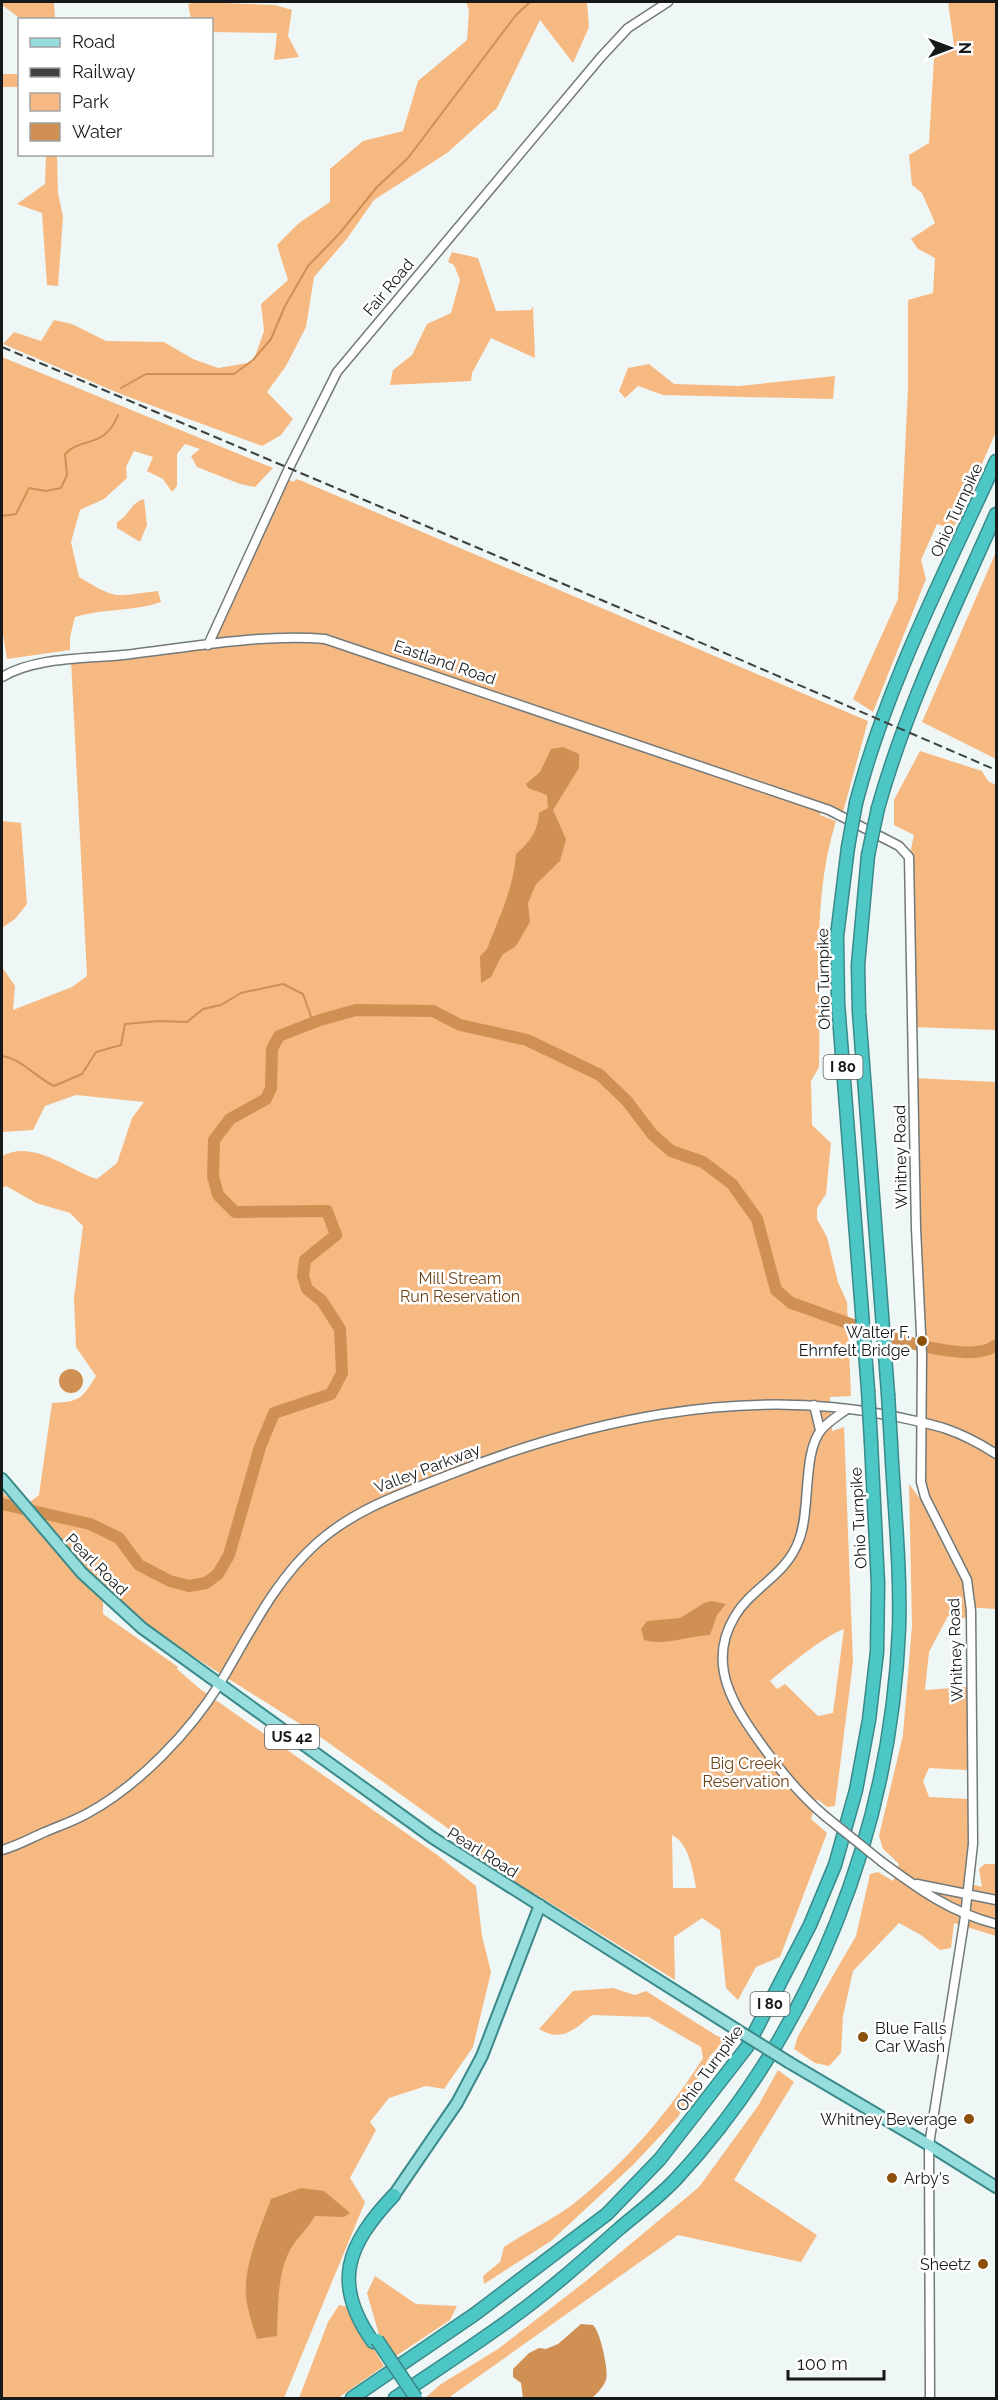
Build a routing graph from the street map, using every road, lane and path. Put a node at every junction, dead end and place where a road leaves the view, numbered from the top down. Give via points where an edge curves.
1 (668, 2) edge
2 (996, 461) edge
3 (996, 514) edge
4 (208, 645) junction
5 (2, 677) edge
6 (862, 826) joint
7 (814, 1406) junction
8 (847, 1409) junction
9 (921, 1421) junction
10 (820, 1430) junction
11 (996, 1454) edge
12 (3, 1481) edge
13 (220, 1684) junction
14 (2, 1850) edge
15 (908, 1881) junction
16 (968, 1896) junction
17 (996, 1900) edge
18 (540, 1905) junction
19 (966, 1916) junction
20 (996, 1924) edge
21 (929, 2145) junction
22 (996, 2187) edge
23 (394, 2195) joint
24 (352, 2398) edge
25 (395, 2398) edge
26 (413, 2398) edge
27 (930, 2398) edge

1 - 4 street, Fair Road via 628,28 601,57 337,372
2 - 24 highway, Ohio Turnpike / I 80, bridge via 895,681 871,745 848,847 837,936 838,1003 868,1390 878,1584 870,1720 835,1865 810,1925 747,2047 660,2159 607,2214 475,2314
3 - 25 highway, I 80, bridge via 916,691 895,749 868,855 858,989 888,1394 899,1628 892,1709 877,1793 853,1871 833,1933 769,2058 729,2115 675,2180 511,2319
4 - 5 street, Eastland Road via 30,666
4 - 6 street, Eastland Road via 297,638 337,642 829,810
6 - 9 street, Whitney Road via 898,846 909,857
7 - 8 street, Valley Parkway
7 - 10 street
7 - 13 street, Valley Parkway via 718,1407 617,1423 566,1435 469,1467 373,1505 334,1530 297,1563 265,1606
8 - 9 street, Valley Parkway
8 - 10 street
9 - 11 street, Valley Parkway via 962,1433
9 - 16 street, Whitney Road via 921,1482 967,1580 971,1611 973,1844
10 - 15 street, bridge via 810,1463 799,1541 784,1566 736,1613 728,1629 722,1660 731,1700 790,1783 825,1816
12 - 13 main road, Pearl Road / US 42 via 82,1574 142,1628
13 - 14 street, Valley Parkway via 188,1728 126,1786 89,1813
13 - 18 main road, Pearl Road / US 42 via 433,1838
15 - 16 street
15 - 19 street
16 - 17 street
16 - 19 street, Whitney Road
18 - 21 main road, Pearl Road / US 42, bridge via 626,1962
18 - 23 main road via 482,2056 457,2103
19 - 20 street
19 - 21 street, Whitney Road
21 - 22 main road, Pearl Road / US 42
21 - 27 street, Whitney Road
23 - 26 highway, bridge via 358,2242 347,2277 356,2315

